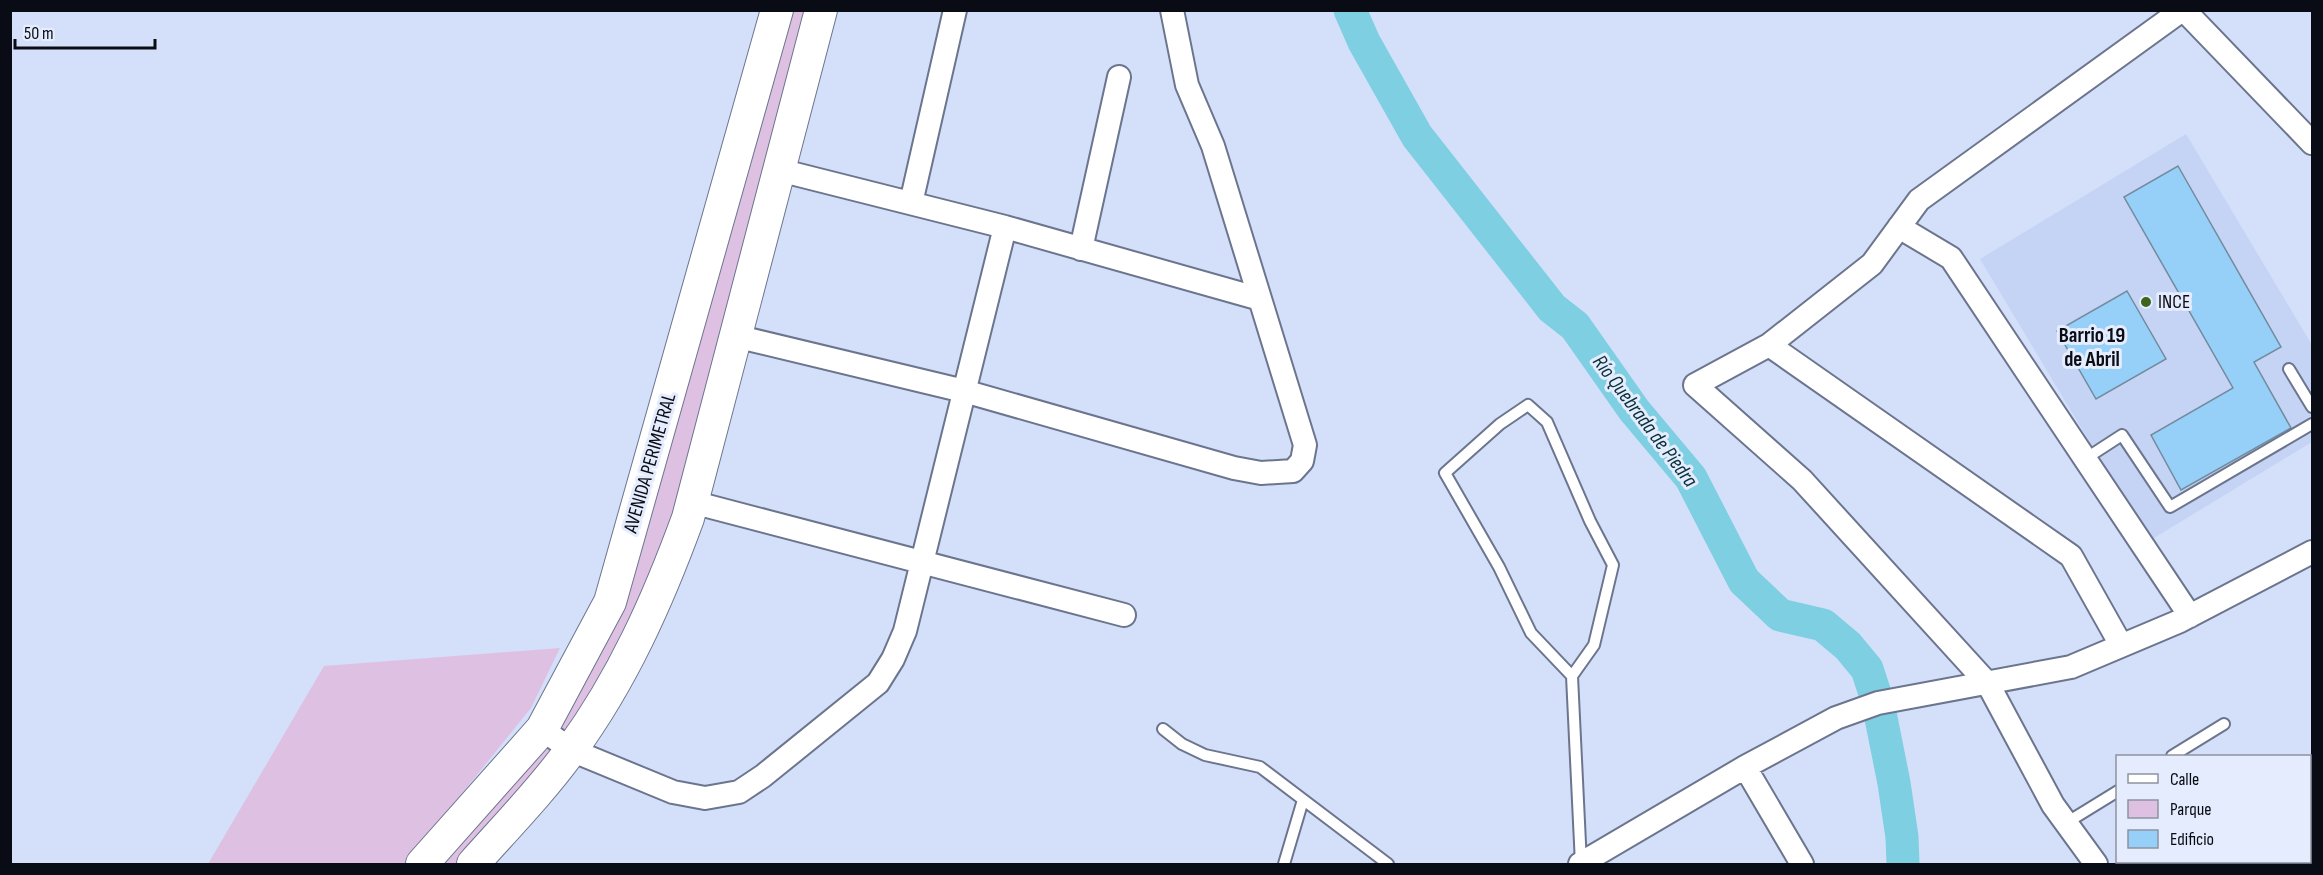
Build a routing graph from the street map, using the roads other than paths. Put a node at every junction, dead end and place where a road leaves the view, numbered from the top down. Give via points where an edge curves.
1 (777, 10) edge
2 (821, 10) edge
3 (955, 10) edge
4 (1172, 10) edge
5 (2183, 10) edge
6 (1119, 77) dead end
7 (2313, 143) edge
8 (734, 168) junction
9 (778, 173) junction
10 (911, 203) junction
11 (1005, 227) junction
12 (1899, 227) junction
13 (1081, 249) junction
14 (1260, 299) junction
15 (735, 336) junction
16 (1769, 345) junction
17 (2289, 369) dead end
18 (964, 391) junction
19 (2313, 407) edge
20 (2313, 424) edge
21 (2085, 459) junction
22 (692, 502) junction
23 (2313, 552) edge
24 (921, 562) junction
25 (1124, 615) dead end
26 (2190, 616) junction
27 (2121, 645) junction
28 (1572, 676) junction
29 (1988, 684) junction
30 (2224, 724) dead end
31 (542, 729) junction
32 (1163, 729) dead end
33 (571, 750) junction
34 (2174, 755) edge
35 (1745, 767) junction
36 (2116, 792) edge
37 (1303, 800) junction
38 (2066, 824) junction
39 (422, 864) edge
40 (473, 864) edge
41 (1284, 864) edge
42 (1388, 864) edge
43 (1581, 864) edge
44 (1802, 864) edge
45 (2096, 864) edge

1 - 8 main road, AVENIDA PERIMETRAL
2 - 9 main road
3 - 10 street
4 - 14 street via 1187,85 1213,146
5 - 7 street
5 - 12 street via 1919,200
6 - 13 street
8 - 9 main road
8 - 31 main road, AVENIDA PERIMETRAL via 610,602
9 - 10 street
9 - 15 main road
10 - 11 street
11 - 13 street
11 - 18 street
12 - 16 street via 1872,264
12 - 21 street via 1951,258
13 - 14 street
14 - 18 street via 1305,445 1302,461 1293,471 1261,473 1234,468
15 - 18 street
15 - 22 main road
16 - 27 street via 2071,556
16 - 29 street via 1695,385 1803,480
17 - 19 lane
18 - 24 street
20 - 21 lane via 2170,507 2122,435
21 - 26 street
22 - 24 street
22 - 33 main road via 662,587 629,659
23 - 26 street
24 - 25 street
24 - 33 street via 905,631 894,659 878,683 739,792 705,798 673,792
26 - 27 street
27 - 29 street via 2071,667
28 - 28 lane via 1594,645 1613,565 1547,422 1528,405 1500,424 1445,473 1499,567 1531,633
28 - 43 lane
29 - 35 street via 1878,704 1836,718
29 - 38 street
30 - 34 lane
31 - 33 street
31 - 39 main road, AVENIDA PERIMETRAL
32 - 37 lane via 1205,755 1260,767
33 - 40 main road
35 - 43 street
35 - 44 street
36 - 38 lane
37 - 41 lane
37 - 42 lane
38 - 45 street

